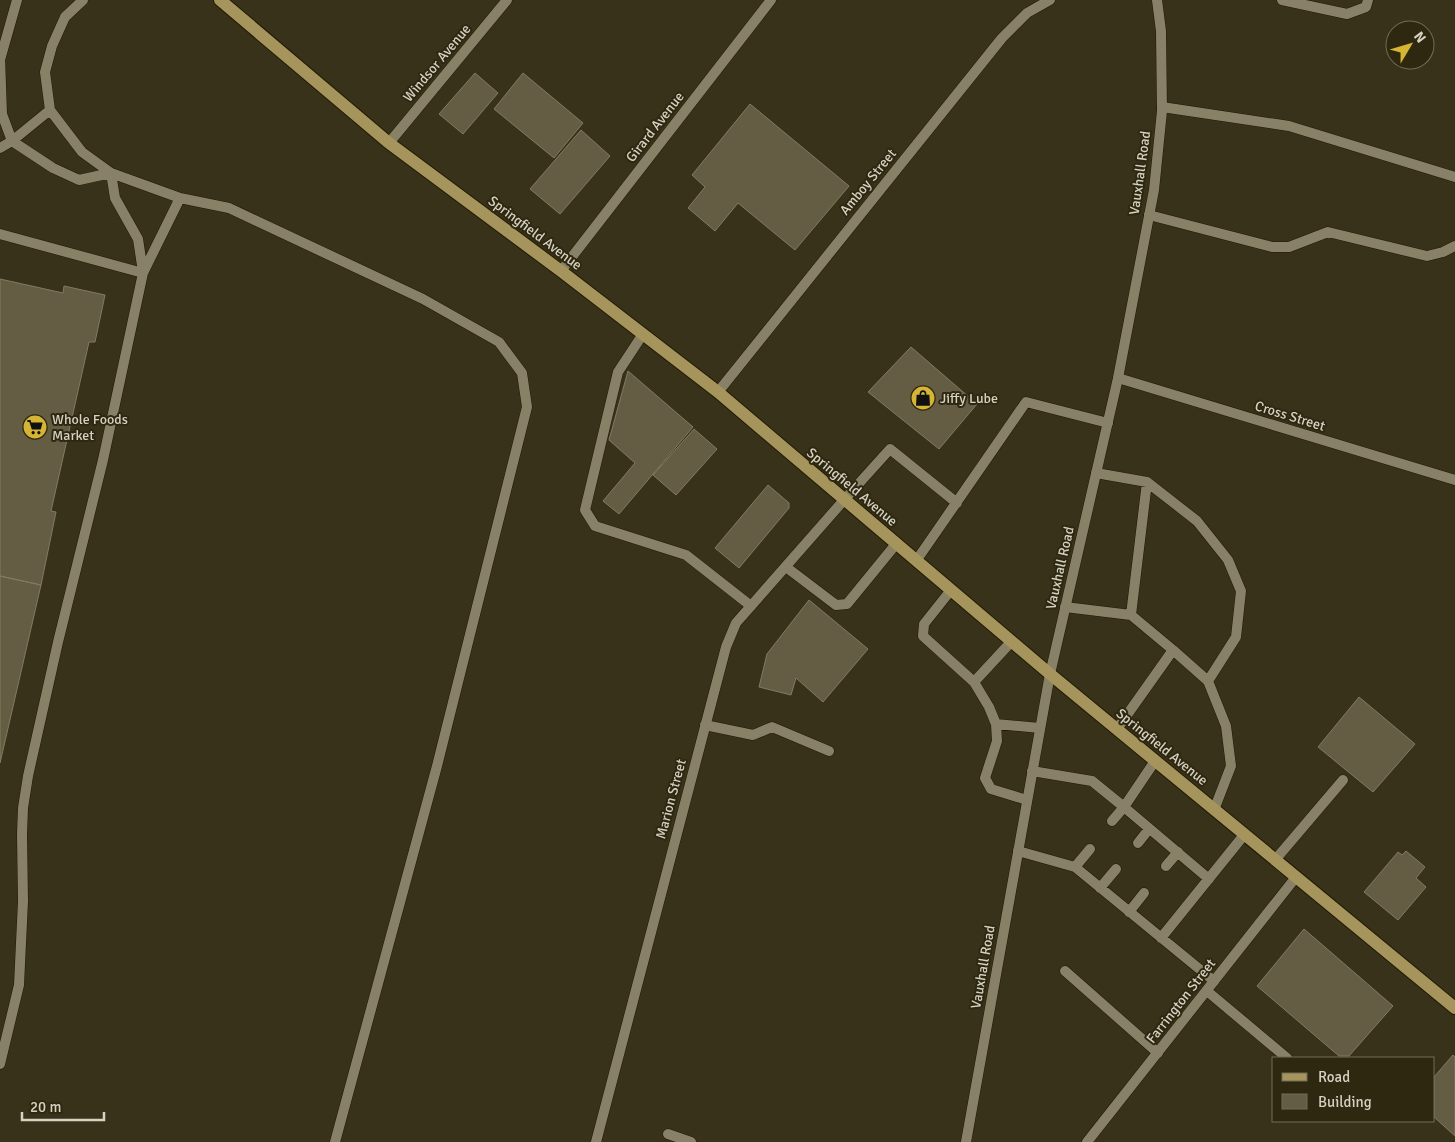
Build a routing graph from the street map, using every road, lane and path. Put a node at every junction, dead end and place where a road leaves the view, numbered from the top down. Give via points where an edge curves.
1 (17, 0) edge
2 (83, 0) edge
3 (507, 0) edge
4 (771, 0) edge
5 (1050, 0) edge
6 (1157, 0) edge
7 (1282, 0) edge
8 (1368, 0) edge
9 (226, 2) edge
10 (0, 59) edge
11 (1162, 107) junction
12 (50, 110) junction
13 (12, 142) junction
14 (389, 143) junction
15 (0, 148) edge
16 (111, 173) junction
17 (1455, 177) edge
18 (180, 198) junction
19 (1149, 215) junction
20 (0, 234) edge
21 (1455, 246) edge
22 (562, 271) junction
23 (143, 273) junction
24 (644, 334) junction
25 (1118, 378) junction
26 (718, 392) junction
27 (1108, 423) junction
28 (1096, 472) junction
29 (1455, 480) edge
30 (1147, 482) junction
31 (844, 500) junction
32 (957, 503) junction
33 (896, 544) junction
34 (916, 561) junction
35 (786, 567) junction
36 (951, 590) junction
37 (751, 606) junction
38 (1065, 607) junction
39 (1131, 615) junction
40 (1012, 641) junction
41 (1173, 650) junction
42 (1050, 674) junction
43 (1208, 681) junction
44 (974, 682) junction
45 (996, 724) junction
46 (705, 725) junction
47 (1040, 728) junction
48 (1117, 730) junction
49 (828, 751) dead end
50 (1156, 761) junction
51 (1032, 771) junction
52 (1343, 780) dead end
53 (1027, 800) junction
54 (1124, 807) junction
55 (1214, 810) junction
56 (1112, 821) dead end
57 (1149, 829) junction
58 (1244, 835) junction
59 (1138, 843) dead end
60 (1090, 849) dead end
61 (1018, 851) junction
62 (1178, 852) junction
63 (1275, 860) junction
64 (1166, 866) dead end
65 (1075, 867) junction
66 (1116, 869) dead end
67 (1296, 877) junction
68 (1209, 878) junction
69 (1100, 888) junction
70 (1144, 893) dead end
71 (1129, 912) junction
72 (1161, 938) junction
73 (1065, 970) dead end
74 (1214, 981) junction
75 (1206, 991) junction
76 (1455, 1008) edge
77 (1158, 1053) junction
78 (1286, 1057) edge
79 (0, 1064) edge
80 (668, 1134) dead end
81 (335, 1142) edge
82 (596, 1142) edge
83 (691, 1142) edge
84 (966, 1142) edge
85 (1087, 1142) edge

1 - 10 street
2 - 12 street via 65,17 52,46 45,72
3 - 14 street, Windsor Avenue
4 - 22 street, Girard Avenue
5 - 26 street, Amboy Street via 1027,13 1002,38
6 - 11 street, Vauxhall Road via 1161,30
7 - 8 street via 1347,14 1366,7
9 - 14 main road, Springfield Avenue
10 - 13 street via 2,114
11 - 17 street via 1289,126
11 - 19 street, Vauxhall Road
12 - 13 street
12 - 16 street via 82,152
13 - 15 street
13 - 16 street via 79,180
14 - 22 main road, Springfield Avenue
16 - 18 street
16 - 23 street via 115,198 138,239
18 - 23 street
18 - 81 street via 229,208 423,299 499,342 522,373 527,407 437,766
19 - 21 street via 1272,246 1289,247 1328,232 1427,256
19 - 25 street, Vauxhall Road
20 - 23 street
22 - 24 main road, Springfield Avenue
23 - 79 street via 103,460 28,776 22,825 19,985
24 - 26 main road, Springfield Avenue
24 - 37 street via 618,372 584,510 595,526 686,555
25 - 27 street, Vauxhall Road
25 - 29 street, Cross Street
26 - 31 main road, Springfield Avenue
27 - 28 street, Vauxhall Road
27 - 32 street via 1026,402
28 - 30 street
28 - 38 street, Vauxhall Road
30 - 39 street
30 - 43 street via 1197,521 1228,560 1240,591 1236,637
31 - 32 street, Marion Street via 890,449
31 - 33 main road, Springfield Avenue
31 - 35 street, Marion Street
32 - 34 street
33 - 34 main road, Springfield Avenue
33 - 35 street via 847,604 836,605
34 - 36 main road, Springfield Avenue
35 - 37 street, Marion Street
36 - 40 main road, Springfield Avenue
36 - 44 street via 924,624 923,636
37 - 46 street, Marion Street via 736,623 726,646
38 - 39 street
38 - 42 street, Vauxhall Road
39 - 41 street
40 - 42 main road, Springfield Avenue
40 - 44 street
41 - 43 street
41 - 48 street
42 - 47 street, Vauxhall Road
42 - 48 main road, Springfield Avenue
43 - 55 street via 1226,726 1231,766
44 - 45 street
45 - 47 street
45 - 53 street via 997,741 984,778 991,789
46 - 49 street via 753,735 772,727
46 - 82 street, Marion Street
47 - 51 street, Vauxhall Road
48 - 50 main road, Springfield Avenue
50 - 54 street
50 - 55 main road, Springfield Avenue
51 - 53 street, Vauxhall Road
51 - 54 street via 1092,781
52 - 63 street
53 - 61 street, Vauxhall Road
54 - 56 street
54 - 57 street
55 - 58 main road, Springfield Avenue
57 - 59 street
57 - 62 street
58 - 63 main road, Springfield Avenue
58 - 68 street
60 - 65 street
61 - 65 street
61 - 84 street, Vauxhall Road
62 - 64 street
62 - 68 street
63 - 67 main road, Springfield Avenue
65 - 69 street
66 - 69 street
67 - 74 street, Farrington Street
67 - 76 main road, Springfield Avenue
68 - 72 street
69 - 71 street
70 - 71 street
71 - 72 street
72 - 74 street
73 - 77 street
74 - 75 street, Farrington Street
75 - 77 street, Farrington Street
75 - 78 street
77 - 85 street, Farrington Street
80 - 83 street

